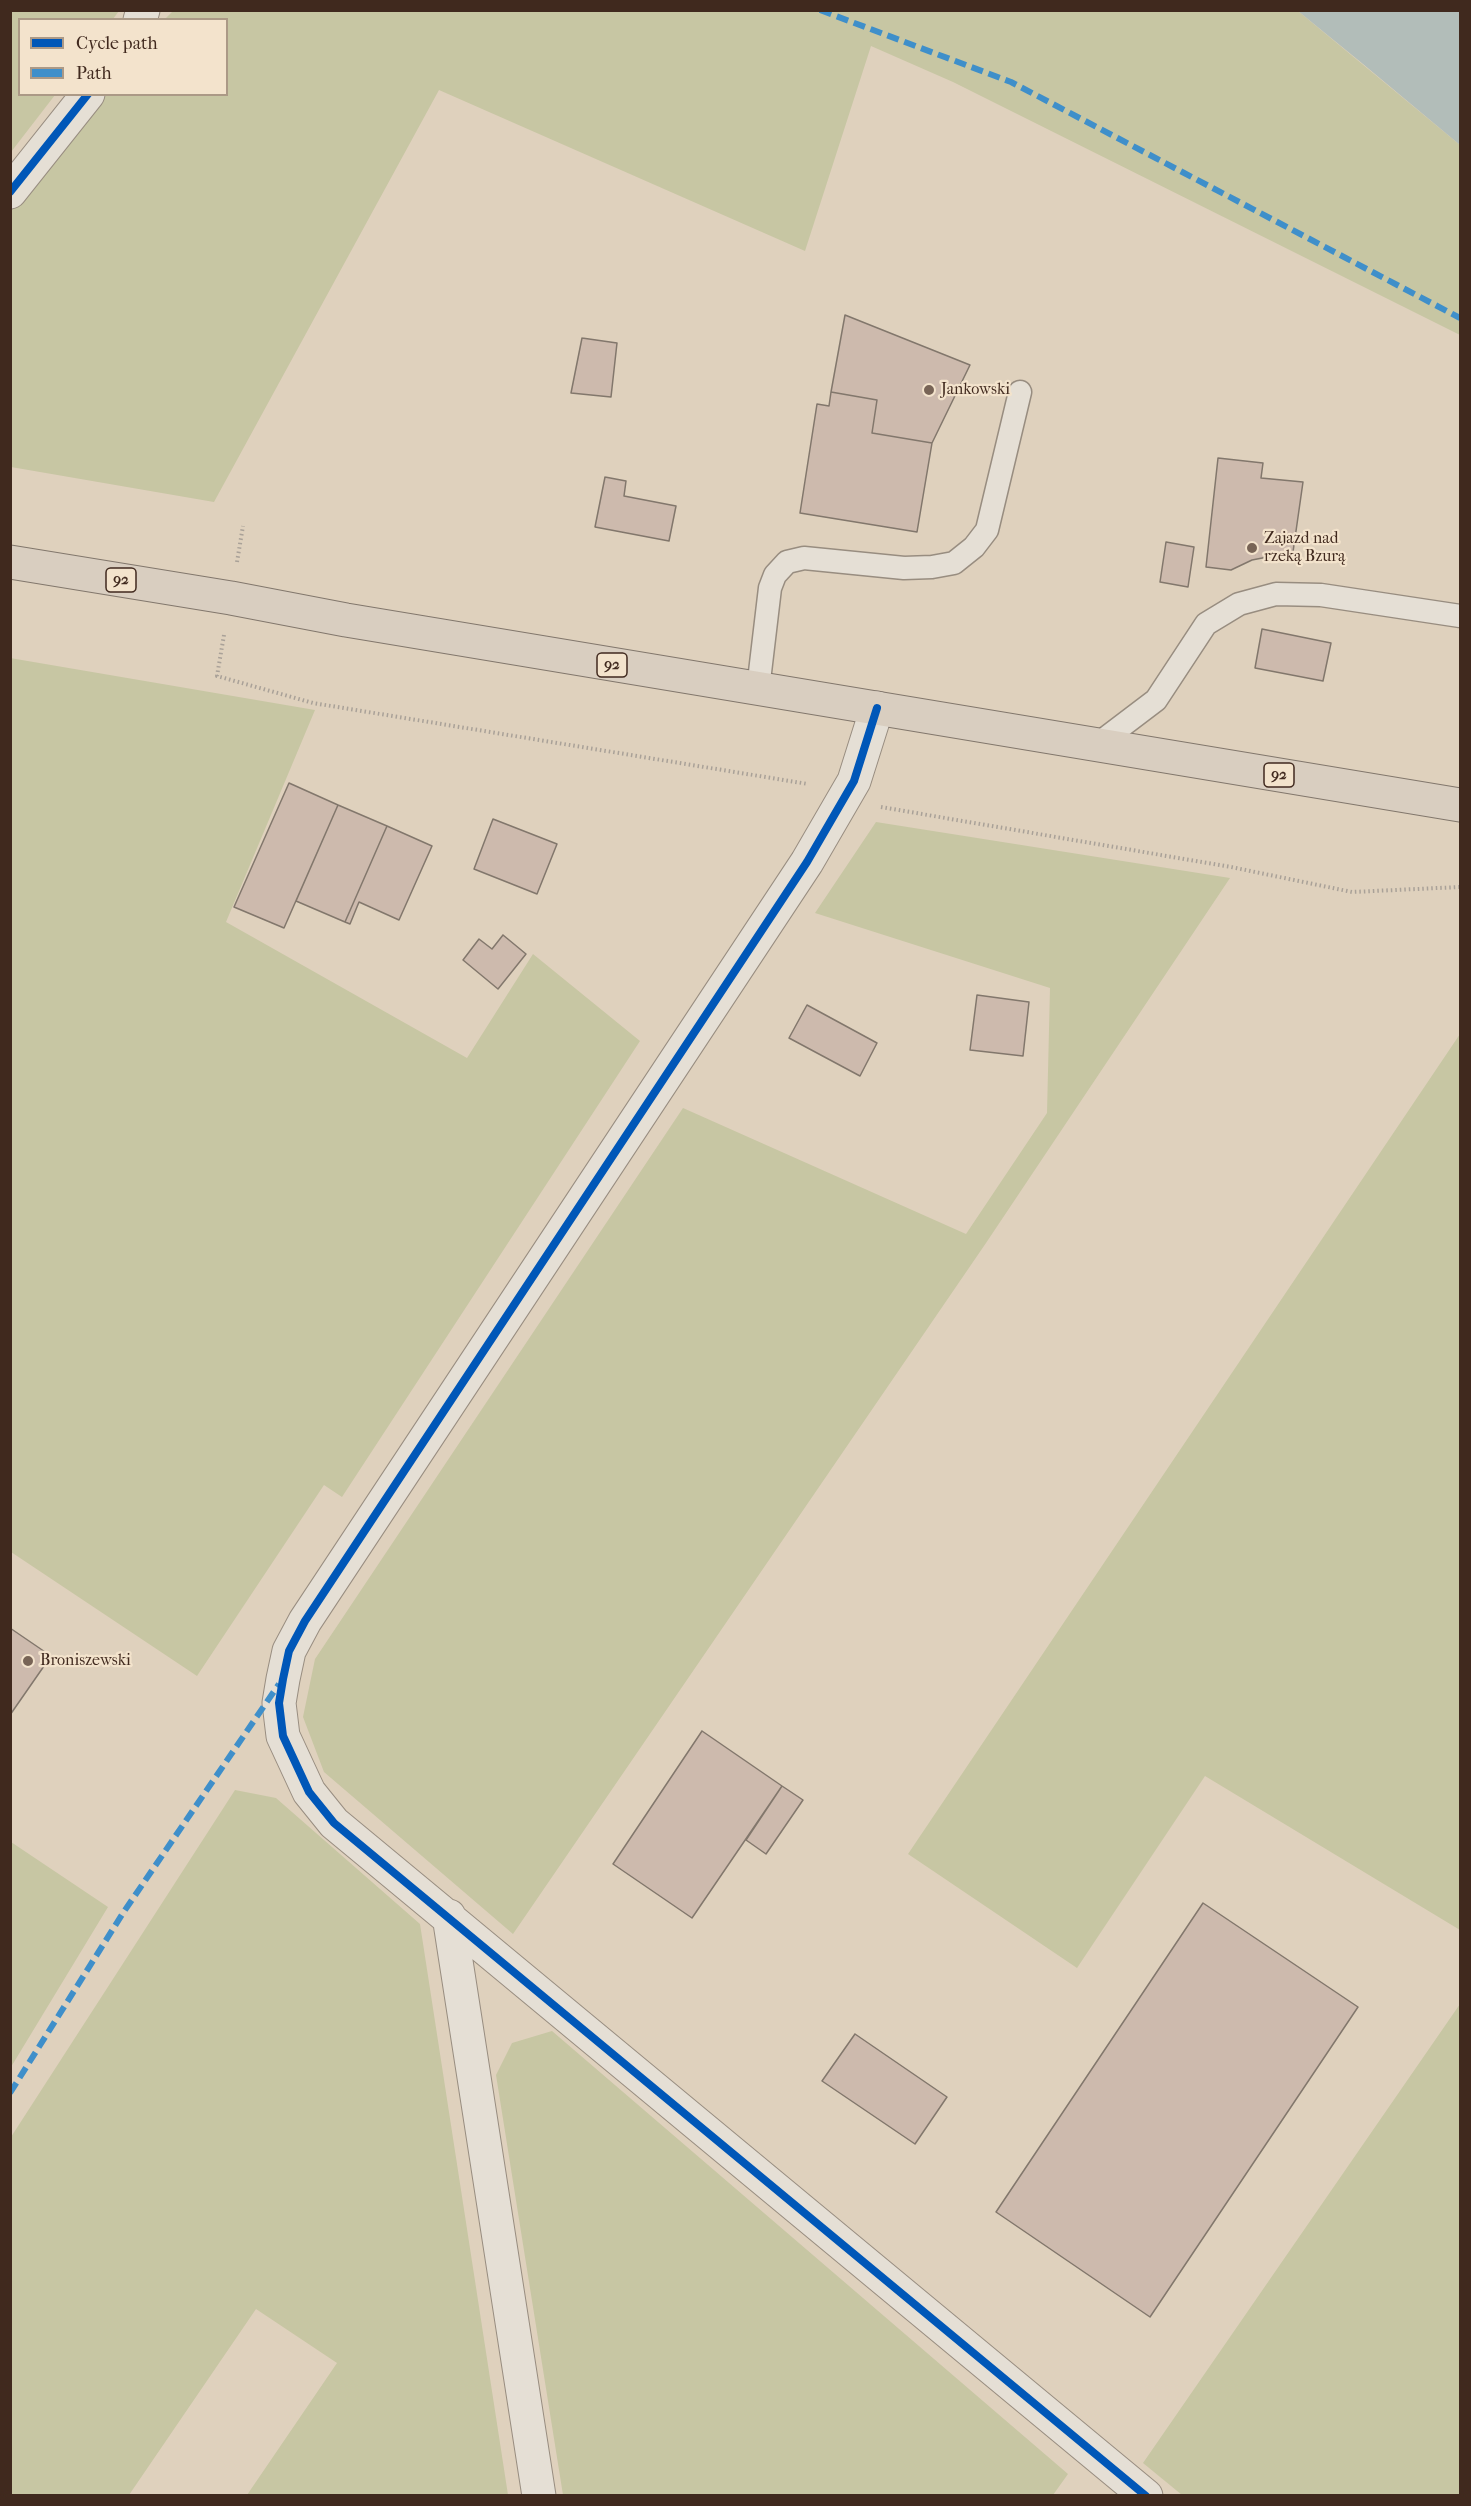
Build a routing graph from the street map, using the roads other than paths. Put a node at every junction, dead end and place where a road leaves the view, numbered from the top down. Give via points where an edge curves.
1 (86, 96) edge
2 (10, 192) edge
3 (1020, 392) dead end
4 (10, 562) edge
5 (1461, 616) edge
6 (758, 689) junction
7 (877, 708) junction
8 (1098, 744) junction
9 (1461, 805) edge
10 (449, 1916) junction
11 (539, 2496) edge
12 (1146, 2496) edge

1 - 2 street
3 - 6 lane via 987,530 974,547 954,563 933,567 904,568 804,558 787,562 775,574 770,588
4 - 6 main road, 92
5 - 8 lane via 1321,595 1276,594 1239,604 1206,624 1156,700
6 - 7 main road, 92
7 - 8 main road, 92
7 - 10 street via 858,770 807,862 311,1611 289,1651 279,1703 283,1736 309,1792 334,1823
8 - 9 main road, 92
10 - 11 street
10 - 12 street

